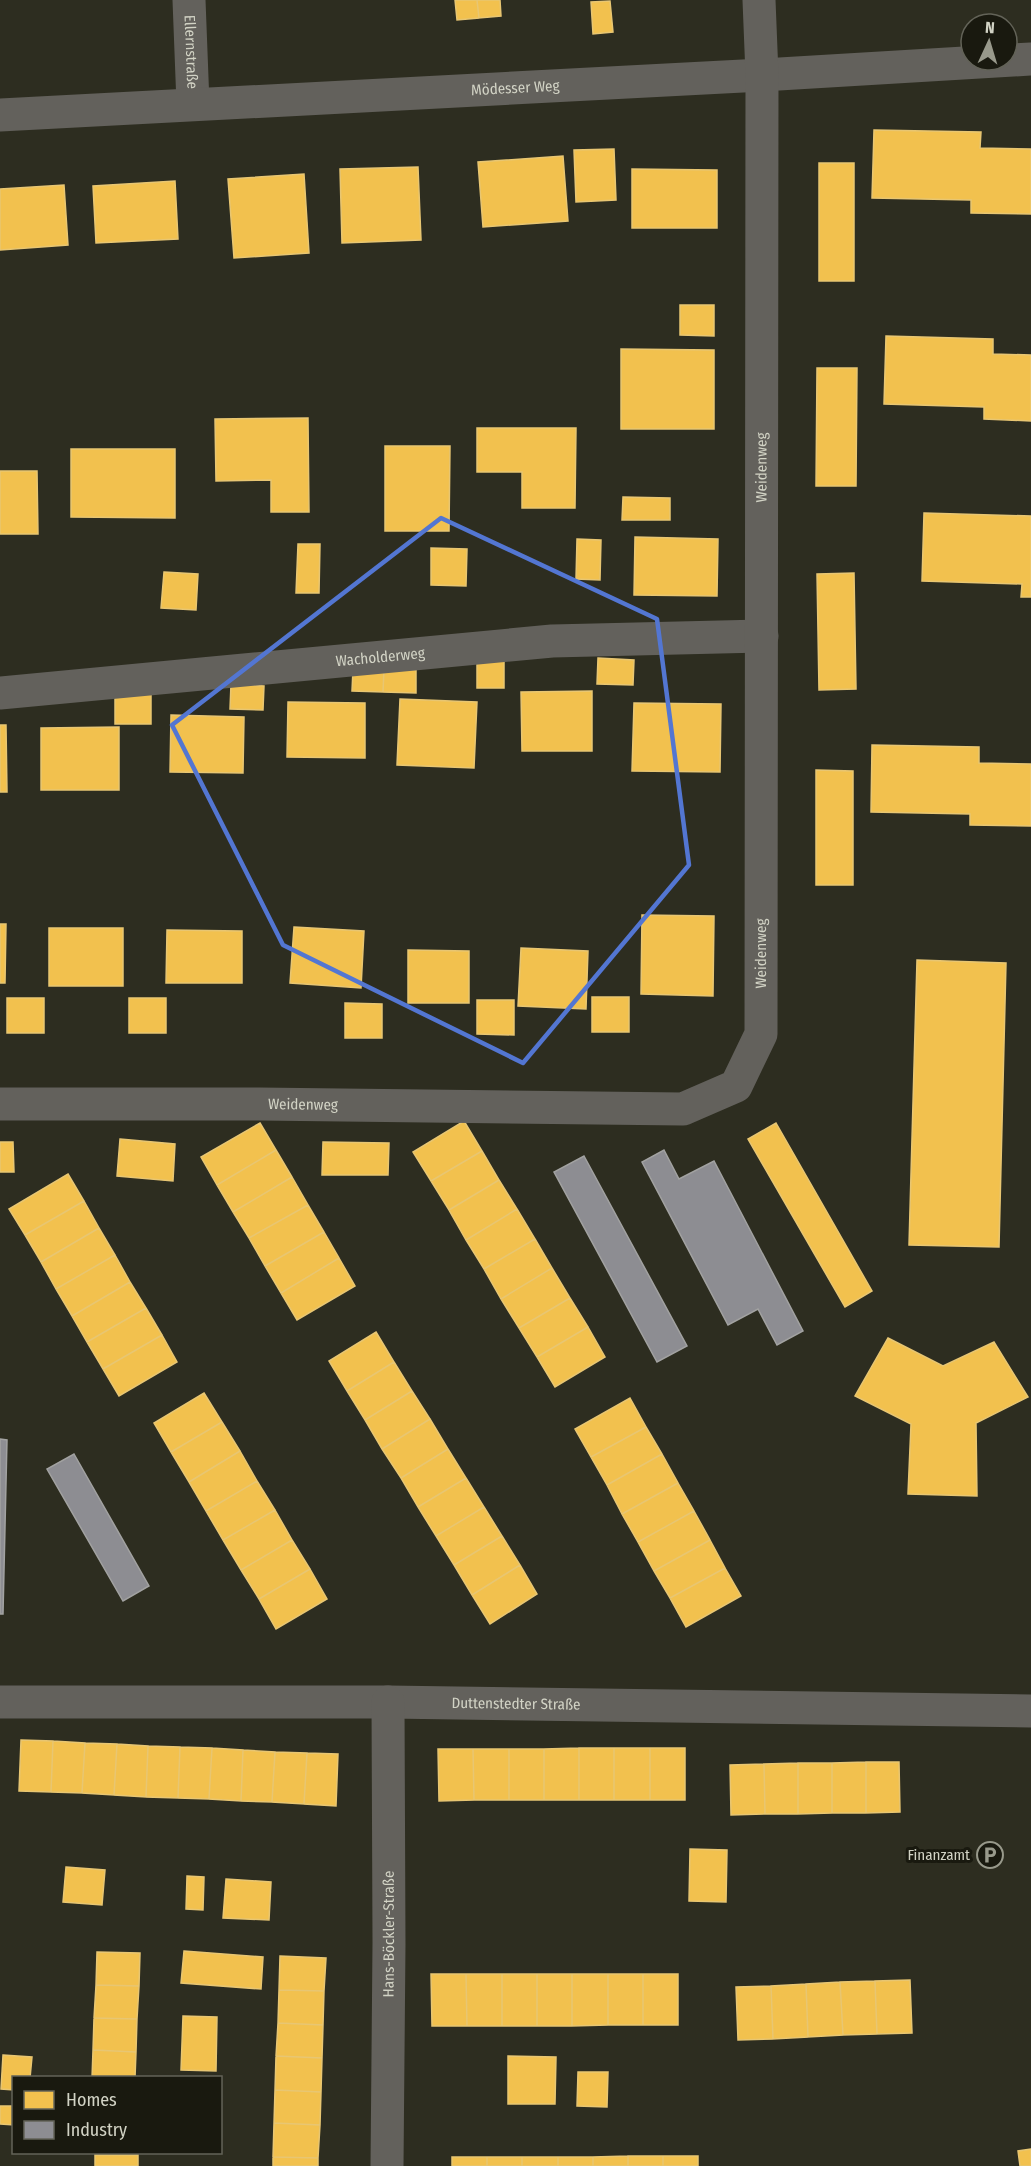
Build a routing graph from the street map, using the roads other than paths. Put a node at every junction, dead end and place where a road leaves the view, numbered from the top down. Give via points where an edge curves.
1 (189, 0) edge
2 (759, 0) edge
3 (1031, 59) edge
4 (762, 75) junction
5 (193, 104) junction
6 (0, 115) edge
7 (762, 636) junction
8 (0, 693) edge
9 (0, 1104) edge
10 (0, 1702) edge
11 (388, 1702) junction
12 (1031, 1711) edge
13 (387, 2166) edge

1 - 5 street, Ellernstraße
2 - 4 street, Weidenweg
3 - 4 street, Mödesser Weg
4 - 5 street, Mödesser Weg
4 - 7 street, Weidenweg
5 - 6 street, Mödesser Weg
7 - 8 street, Wacholderweg via 552,642
7 - 9 street, Weidenweg via 760,1034 736,1086 682,1109
10 - 11 street, Duttenstedter Straße
11 - 12 street, Duttenstedter Straße
11 - 13 street, Hans-Böckler-Straße

